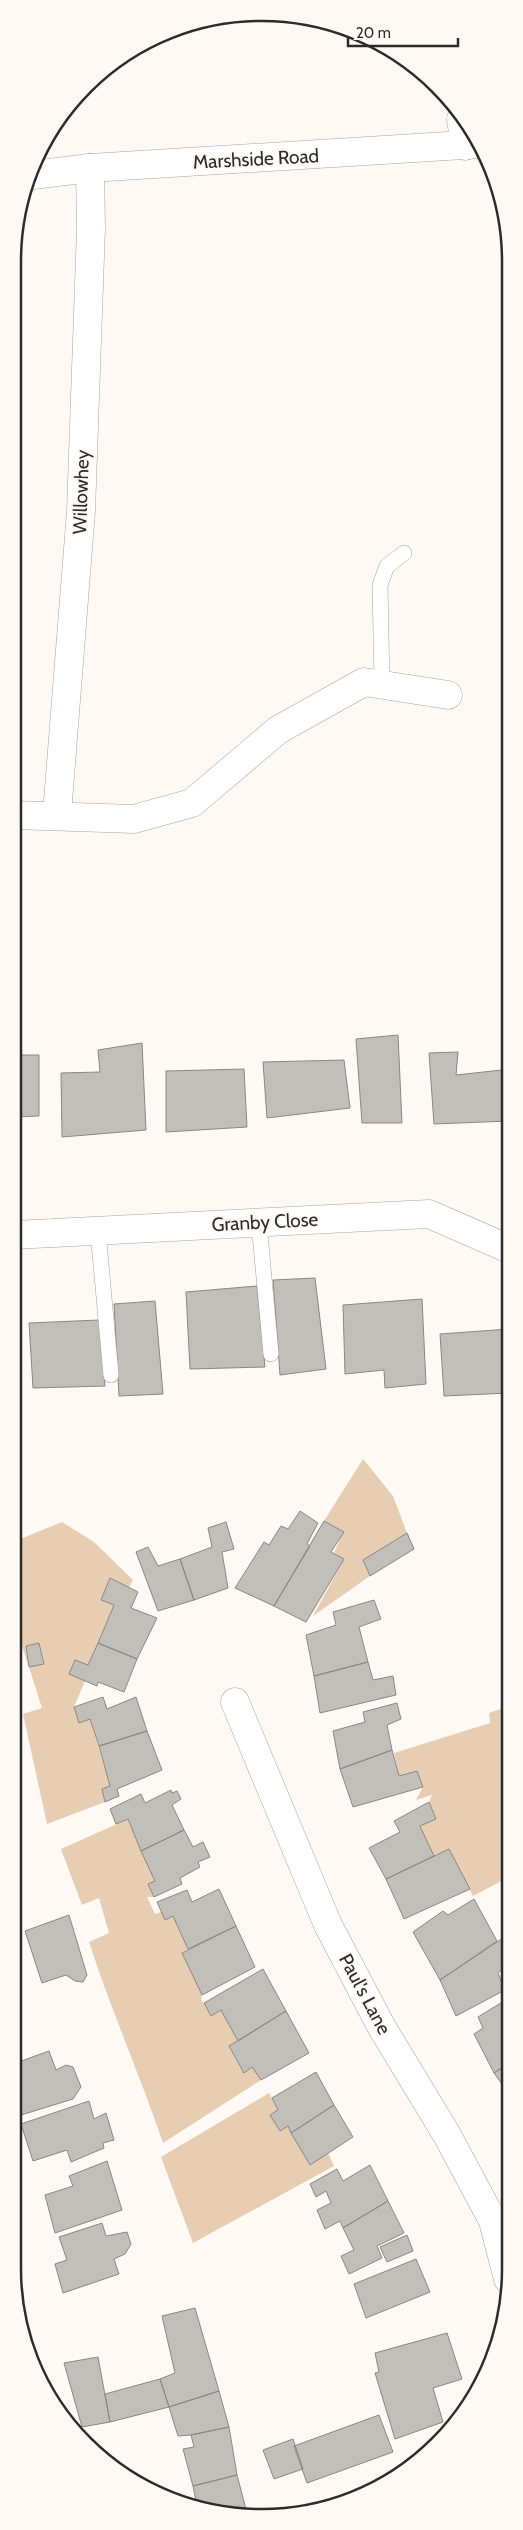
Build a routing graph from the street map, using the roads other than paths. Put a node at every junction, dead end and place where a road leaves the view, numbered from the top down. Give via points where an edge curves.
1 (472, 145) edge
2 (90, 168) junction
3 (38, 174) edge
4 (404, 553) dead end
5 (382, 685) junction
6 (448, 695) dead end
7 (57, 814) junction
8 (21, 815) edge
9 (259, 1222) junction
10 (98, 1231) junction
11 (21, 1235) edge
12 (502, 1246) edge
13 (271, 1354) dead end
14 (111, 1375) dead end
15 (235, 1702) dead end
16 (502, 2256) edge

1 - 2 street, Marshside Road
2 - 3 street, Marshside Road
2 - 7 street, Willowhey via 91,228 81,511
4 - 5 lane via 387,566 380,585
5 - 6 street
5 - 7 street via 364,682 278,730 192,803 134,819
7 - 8 street
9 - 10 street, Granby Close
9 - 12 street, Granby Close via 429,1214
9 - 13 lane
10 - 11 street, Granby Close
10 - 14 lane
15 - 16 street, Paul's Lane via 328,1925 381,2026 447,2135 493,2221

